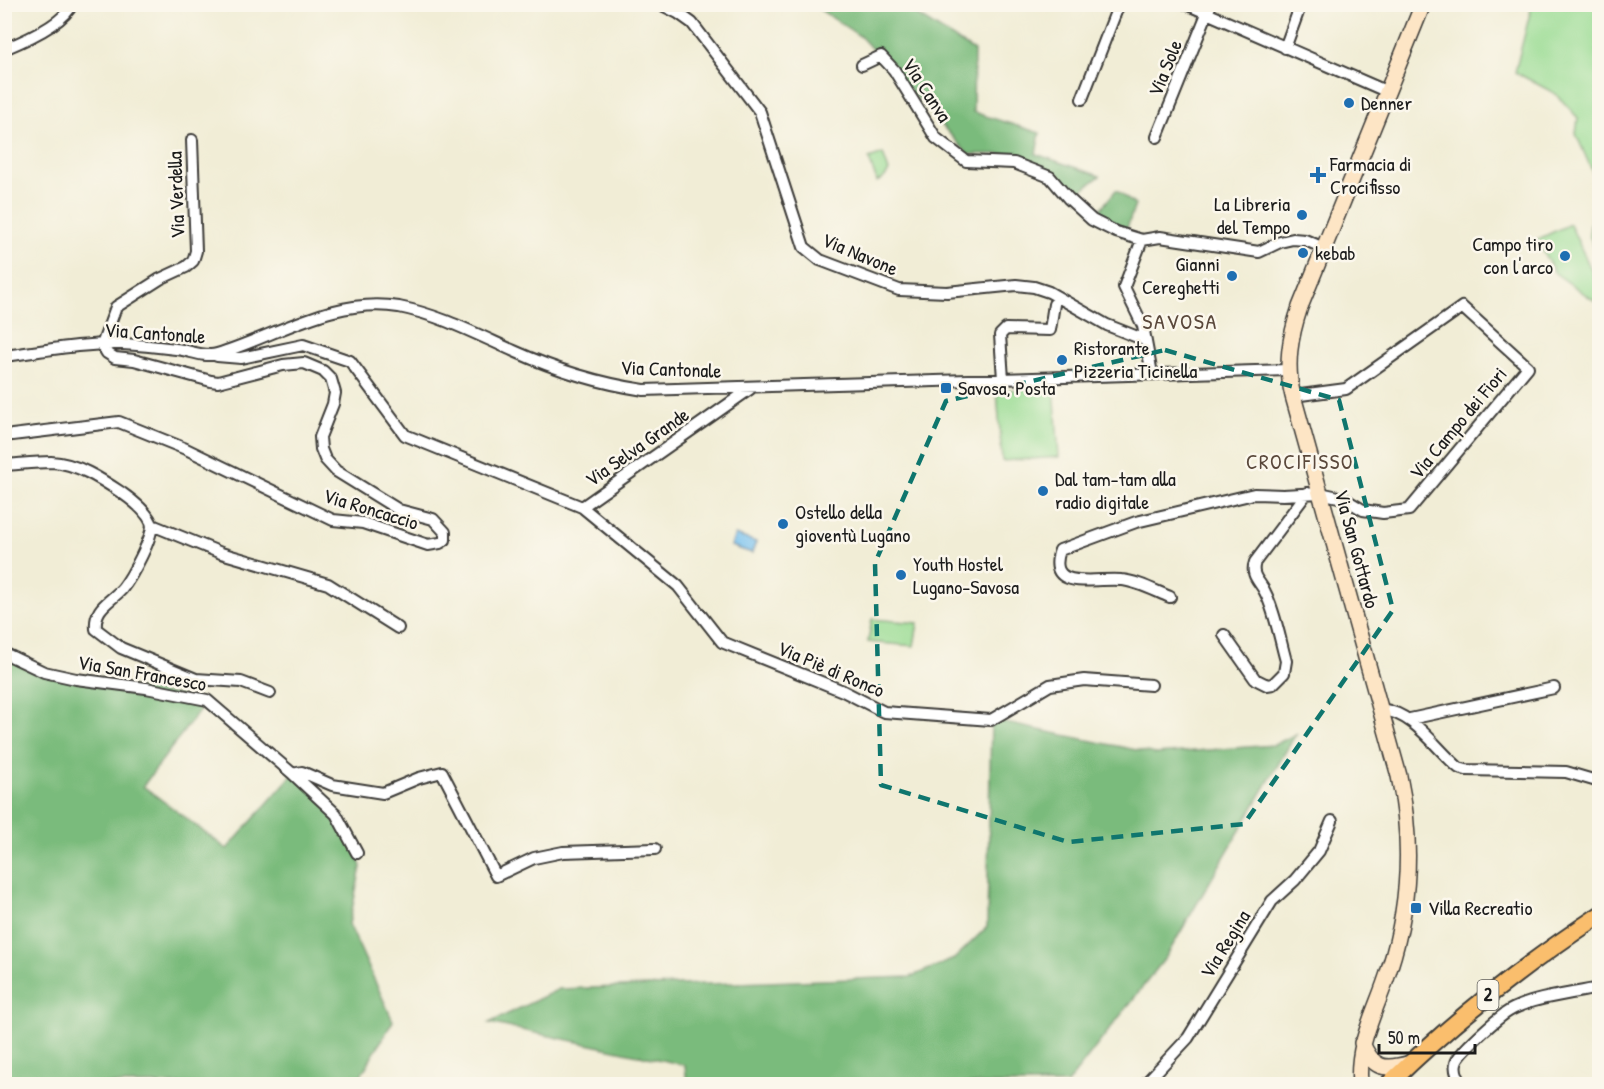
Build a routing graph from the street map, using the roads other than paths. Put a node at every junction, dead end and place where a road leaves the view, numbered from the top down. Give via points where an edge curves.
1 (72, 4) edge
2 (660, 4) edge
3 (1119, 4) edge
4 (1186, 4) edge
5 (1301, 4) edge
6 (1423, 4) edge
7 (1209, 9) edge
8 (1285, 48) junction
9 (4, 49) edge
10 (862, 64) dead end
11 (1388, 92) junction
12 (1082, 99) dead end
13 (1156, 137) dead end
14 (192, 140) dead end
15 (1142, 240) junction
16 (1324, 248) junction
17 (1054, 304) dead end
18 (1145, 340) junction
19 (102, 345) junction
20 (213, 355) junction
21 (4, 356) edge
22 (1288, 370) junction
23 (1152, 374) junction
24 (1003, 379) junction
25 (751, 388) junction
26 (1293, 396) junction
27 (4, 436) edge
28 (4, 465) edge
29 (1314, 493) junction
30 (582, 507) junction
31 (152, 525) junction
32 (1170, 597) dead end
33 (398, 628) dead end
34 (1224, 635) dead end
35 (4, 653) edge
36 (1151, 685) dead end
37 (1554, 688) dead end
38 (270, 693) dead end
39 (1380, 709) junction
40 (1410, 719) junction
41 (293, 774) junction
42 (1599, 782) edge
43 (1332, 821) dead end
44 (655, 849) dead end
45 (357, 853) dead end
46 (1598, 916) edge
47 (1599, 988) edge
48 (1362, 1043) junction
49 (1411, 1064) junction
50 (1144, 1084) edge
51 (1360, 1084) edge
52 (1389, 1084) edge
53 (1462, 1084) edge

1 - 9 street via 60,20
2 - 18 street, Via Navone via 692,23 760,112 804,247 820,260 899,290 947,292 1016,285 1034,287
3 - 12 street
4 - 7 street
5 - 8 street
6 - 11 main road, Via San Gottardo
7 - 8 street
7 - 13 street, Via Sole
8 - 11 street
10 - 15 street, Via Canva via 881,56 936,138 966,161 1014,163 1050,177 1092,220
11 - 16 main road, Via San Gottardo
14 - 19 street, Via Verdella via 196,251 193,261 116,307
15 - 16 street, Via Canva via 1160,237 1259,252 1293,239
15 - 18 street via 1124,286
16 - 22 main road, Via San Gottardo via 1297,317
17 - 24 street via 1050,330 1006,328 999,335
18 - 23 street
19 - 20 street, Via Cantonale
19 - 21 street, Via Cantonale
19 - 27 street, Via Roncaccio via 115,358 211,381 304,363 323,371 335,393 320,437 325,459 336,471 399,510 433,519 445,532 445,540 428,545 363,523 333,520 186,449 118,422
20 - 25 street, Via Cantonale via 325,314 379,305 447,321 604,384 644,390
20 - 30 street, Via Selva Grande via 241,358 303,345 350,361 405,435
22 - 23 street, Via Cantonale
22 - 26 main road, Via San Gottardo
23 - 24 street, Via Cantonale
24 - 25 street, Via Cantonale
25 - 30 street, Via Selva Grande
26 - 29 main road, Via San Gottardo
26 - 29 street, Via Campo dei Fiori via 1346,389 1462,308 1528,367 1409,510 1363,510 1343,498
28 - 31 street via 52,462 71,466 100,478 133,500
29 - 32 street via 1254,494 1136,522 1060,550 1058,564 1065,578 1122,580
29 - 34 street via 1253,568 1265,591 1286,661 1284,673 1273,684 1260,683
29 - 39 main road, Via San Gottardo
30 - 36 street, Via Piè di Ronco via 678,586 722,642 843,691 884,712 991,720 1050,685 1084,680
31 - 33 street via 221,553 328,584
31 - 38 street via 139,562 122,588 101,607 96,629 121,648 196,679 241,682
35 - 41 street, Via San Francesco via 44,672 207,700
37 - 40 street
39 - 40 street
39 - 48 main road, Via San Gottardo via 1403,794 1408,838 1407,897 1389,972
40 - 42 street via 1459,768 1566,772
41 - 44 street via 302,772 332,785 382,793 442,772 496,876 534,858 563,852
41 - 45 street, Via San Francesco via 336,814
43 - 50 street, Via Regina via 1319,851 1272,902 1188,1038
46 - 49 main road, 2 via 1515,973
47 - 53 street via 1536,1001 1509,1011 1462,1051 1456,1062 1456,1074
48 - 49 main road via 1379,1066
48 - 51 main road, Via San Gottardo
49 - 52 main road, 2

